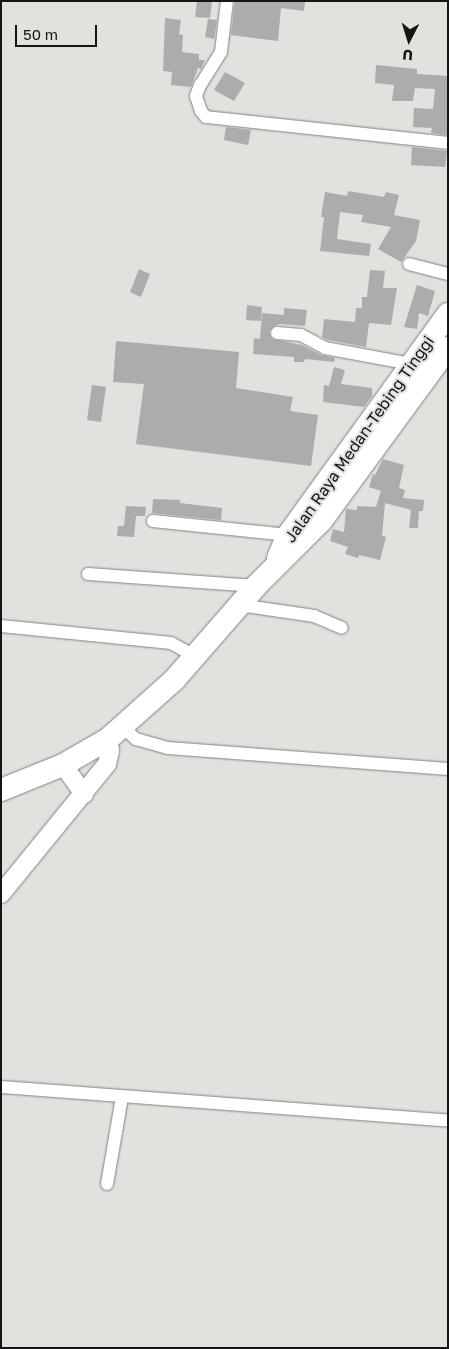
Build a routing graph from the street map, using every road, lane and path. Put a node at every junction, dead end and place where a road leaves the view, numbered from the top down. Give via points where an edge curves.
1 (227, 1) edge
2 (448, 144) edge
3 (409, 264) dead end
4 (448, 274) edge
5 (448, 314) edge
6 (277, 333) dead end
7 (448, 348) edge
8 (411, 364) junction
9 (153, 521) dead end
10 (288, 535) junction
11 (274, 566) junction
12 (88, 574) dead end
13 (256, 586) junction
14 (239, 605) junction
15 (1, 626) edge
16 (342, 628) dead end
17 (193, 658) junction
18 (115, 733) junction
19 (63, 765) junction
20 (448, 769) edge
21 (1, 790) edge
22 (84, 794) junction
23 (1, 894) edge
24 (1, 1087) edge
25 (122, 1097) junction
26 (448, 1121) edge
27 (107, 1184) dead end

1 - 2 street via 221,52 196,96 206,117
3 - 4 street
5 - 8 highway, Jalan Raya Medan-Tebing Tinggi
6 - 8 street via 301,335 325,348
7 - 11 highway, Jalan Raya Medan-Tebing Tinggi via 322,520
8 - 10 highway, Jalan Raya Medan-Tebing Tinggi
9 - 10 street
10 - 11 highway, Jalan Raya Medan-Tebing Tinggi
11 - 13 highway, Jalan Raya Medan-Tebing Tinggi
12 - 13 street
13 - 14 highway, Jalan Raya Medan-Tebing Tinggi
14 - 16 street via 314,616
14 - 17 highway, Jalan Raya Medan-Tebing Tinggi
15 - 17 street via 171,643
17 - 18 highway, Jalan Raya Medan-Tebing Tinggi via 175,679
18 - 19 highway, Jalan Raya Medan-Tebing Tinggi
18 - 20 street via 168,748
18 - 22 street via 107,764
19 - 21 highway, Jalan Raya Medan-Tebing Tinggi
19 - 22 street
22 - 23 street
24 - 25 street
25 - 26 street
25 - 27 street

